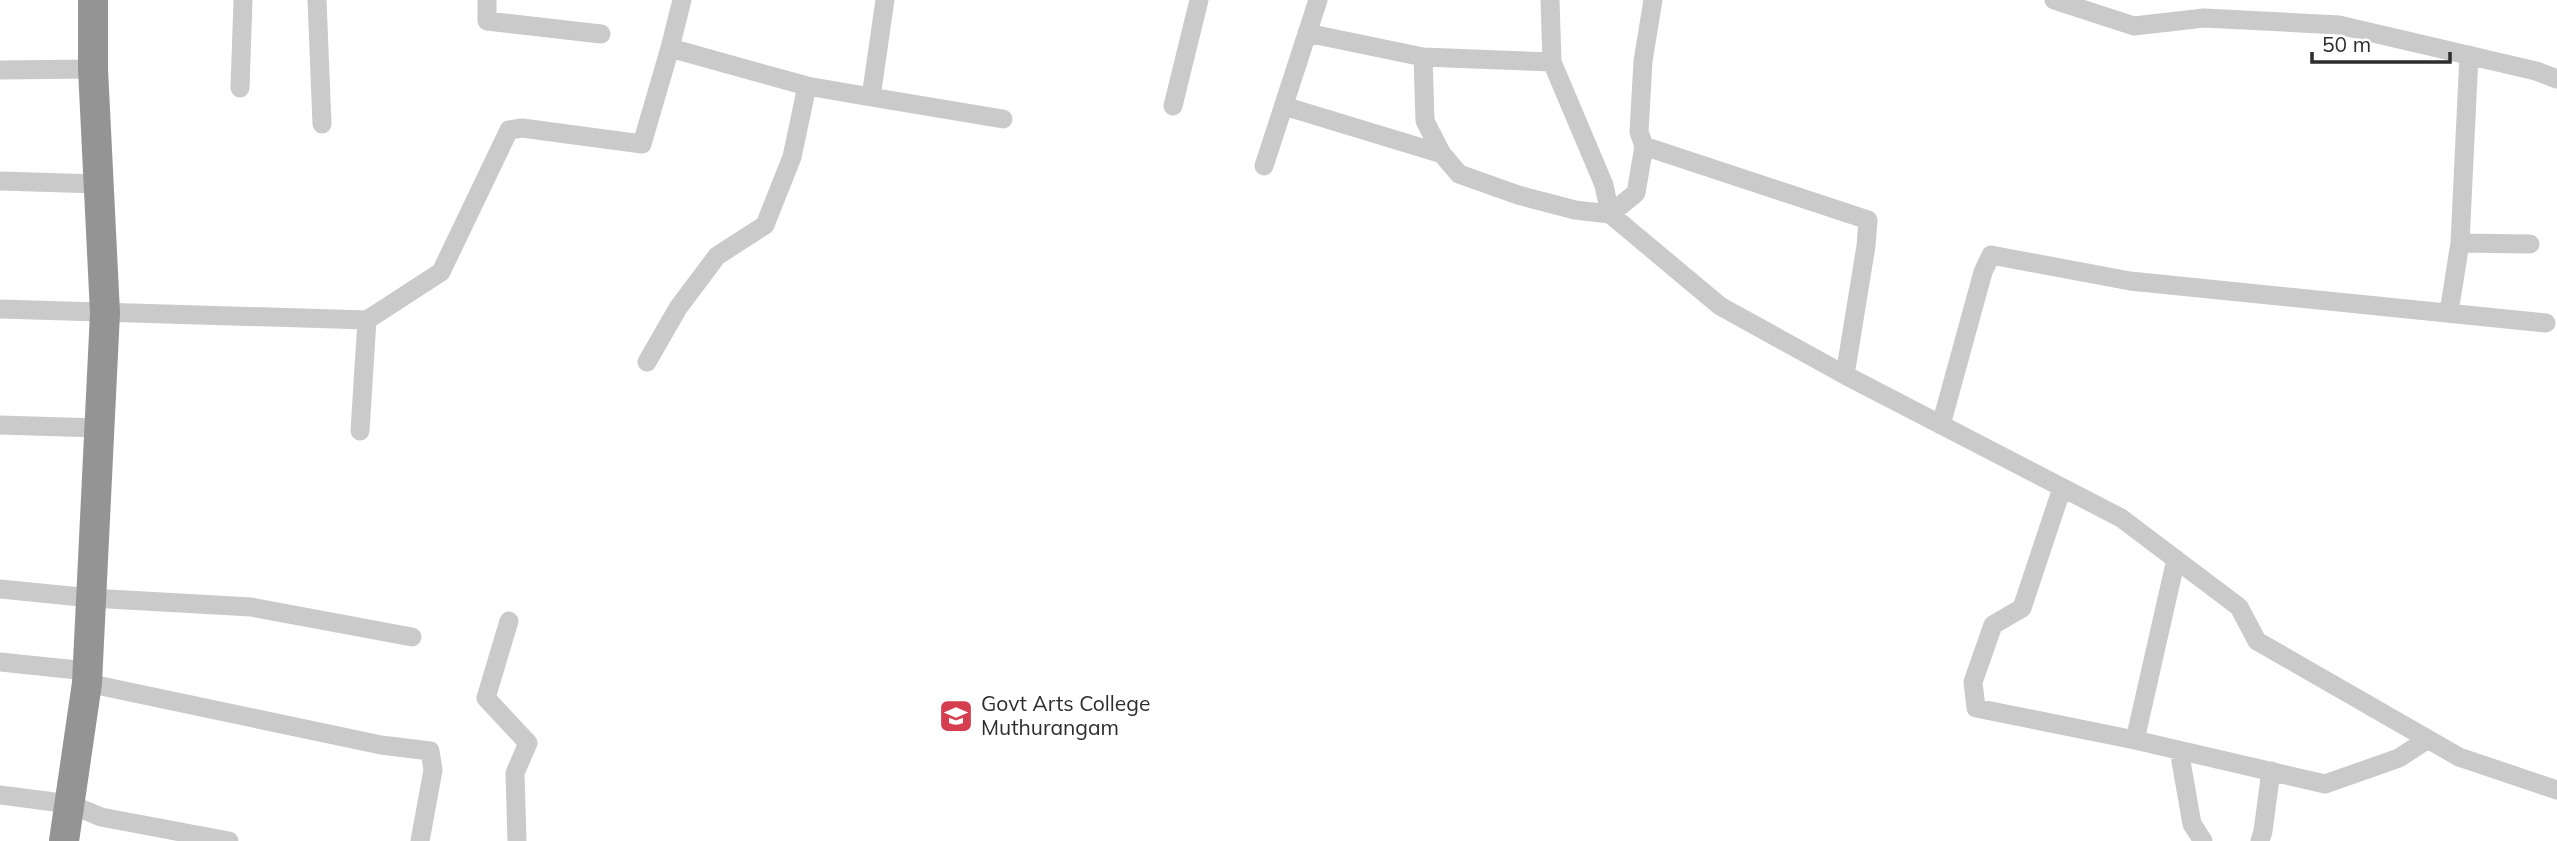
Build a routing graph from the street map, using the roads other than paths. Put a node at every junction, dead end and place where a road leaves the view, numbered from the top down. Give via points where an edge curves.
1 (93, 0) edge
2 (243, 0) edge
3 (317, 0) edge
4 (487, 0) edge
5 (682, 0) edge
6 (885, 0) edge
7 (1199, 0) edge
8 (1318, 0) edge
9 (1550, 0) edge
10 (1653, 0) edge
11 (2054, 0) edge
12 (1307, 33) junction
13 (601, 34) dead end
14 (670, 48) junction
15 (2469, 55) junction
16 (1423, 57) junction
17 (1552, 62) junction
18 (93, 69) junction
19 (0, 70) edge
20 (2557, 79) edge
21 (807, 86) junction
22 (240, 88) dead end
23 (871, 97) junction
24 (1173, 106) dead end
25 (1284, 106) junction
26 (1003, 119) dead end
27 (321, 124) dead end
28 (1644, 146) junction
29 (1443, 154) junction
30 (1264, 166) dead end
31 (0, 181) edge
32 (99, 184) junction
33 (1610, 214) junction
34 (2460, 243) junction
35 (2530, 244) dead end
36 (0, 309) edge
37 (2449, 312) junction
38 (105, 313) junction
39 (366, 320) junction
40 (2546, 323) dead end
41 (647, 362) dead end
42 (1845, 375) junction
43 (0, 425) edge
44 (1941, 425) junction
45 (99, 428) junction
46 (360, 431) dead end
47 (2062, 488) junction
48 (2175, 559) junction
49 (0, 589) edge
50 (91, 598) junction
51 (509, 621) dead end
52 (412, 638) dead end
53 (0, 662) edge
54 (87, 677) junction
55 (2428, 739) junction
56 (2135, 740) junction
57 (2179, 750) junction
58 (2271, 771) junction
59 (2557, 790) edge
60 (0, 795) edge
61 (70, 804) junction
62 (64, 841) edge
63 (229, 841) edge
64 (420, 841) edge
65 (516, 841) edge
66 (2203, 841) edge
67 (2260, 841) edge

1 - 18 highway
2 - 22 street
3 - 27 street
4 - 13 street via 487,21
5 - 14 street
6 - 23 street
7 - 24 street
8 - 12 street
9 - 17 street
10 - 28 street via 1643,61 1639,132
11 - 15 street via 2134,26 2204,18 2339,25
12 - 16 street
12 - 25 street
14 - 21 street
14 - 39 street via 642,144 509,130 441,272
15 - 20 street
15 - 34 street
16 - 17 street
16 - 29 street via 1425,121
17 - 33 street via 1604,184
18 - 19 street
18 - 32 highway
21 - 23 street
21 - 41 street via 792,156 765,225 717,256 678,308
23 - 26 street
25 - 29 street
25 - 30 street
28 - 33 street via 1636,192
28 - 42 street via 1868,220
29 - 33 street via 1459,174 1575,210
31 - 32 street
32 - 38 highway
33 - 42 street via 1720,306
34 - 35 street
34 - 37 street
36 - 38 street
37 - 40 street
37 - 44 street via 2130,281 1991,255
38 - 39 street
38 - 45 highway
39 - 46 street
42 - 44 street
43 - 45 street
44 - 47 street
45 - 50 highway
47 - 48 street via 2121,518
47 - 56 street via 2022,608 1993,625 1973,682 1976,708
48 - 55 street via 2239,607 2257,642
48 - 56 street
49 - 50 street
50 - 52 street via 251,607
50 - 54 highway
51 - 65 street via 486,698 528,743 515,773
53 - 54 street
54 - 61 highway
54 - 64 street via 381,745 430,751 433,770
55 - 58 street via 2399,758 2325,784
55 - 59 street via 2459,757
56 - 57 street
57 - 58 street
57 - 66 street via 2192,824
58 - 67 street
60 - 61 street
61 - 62 highway
61 - 63 street via 101,817

